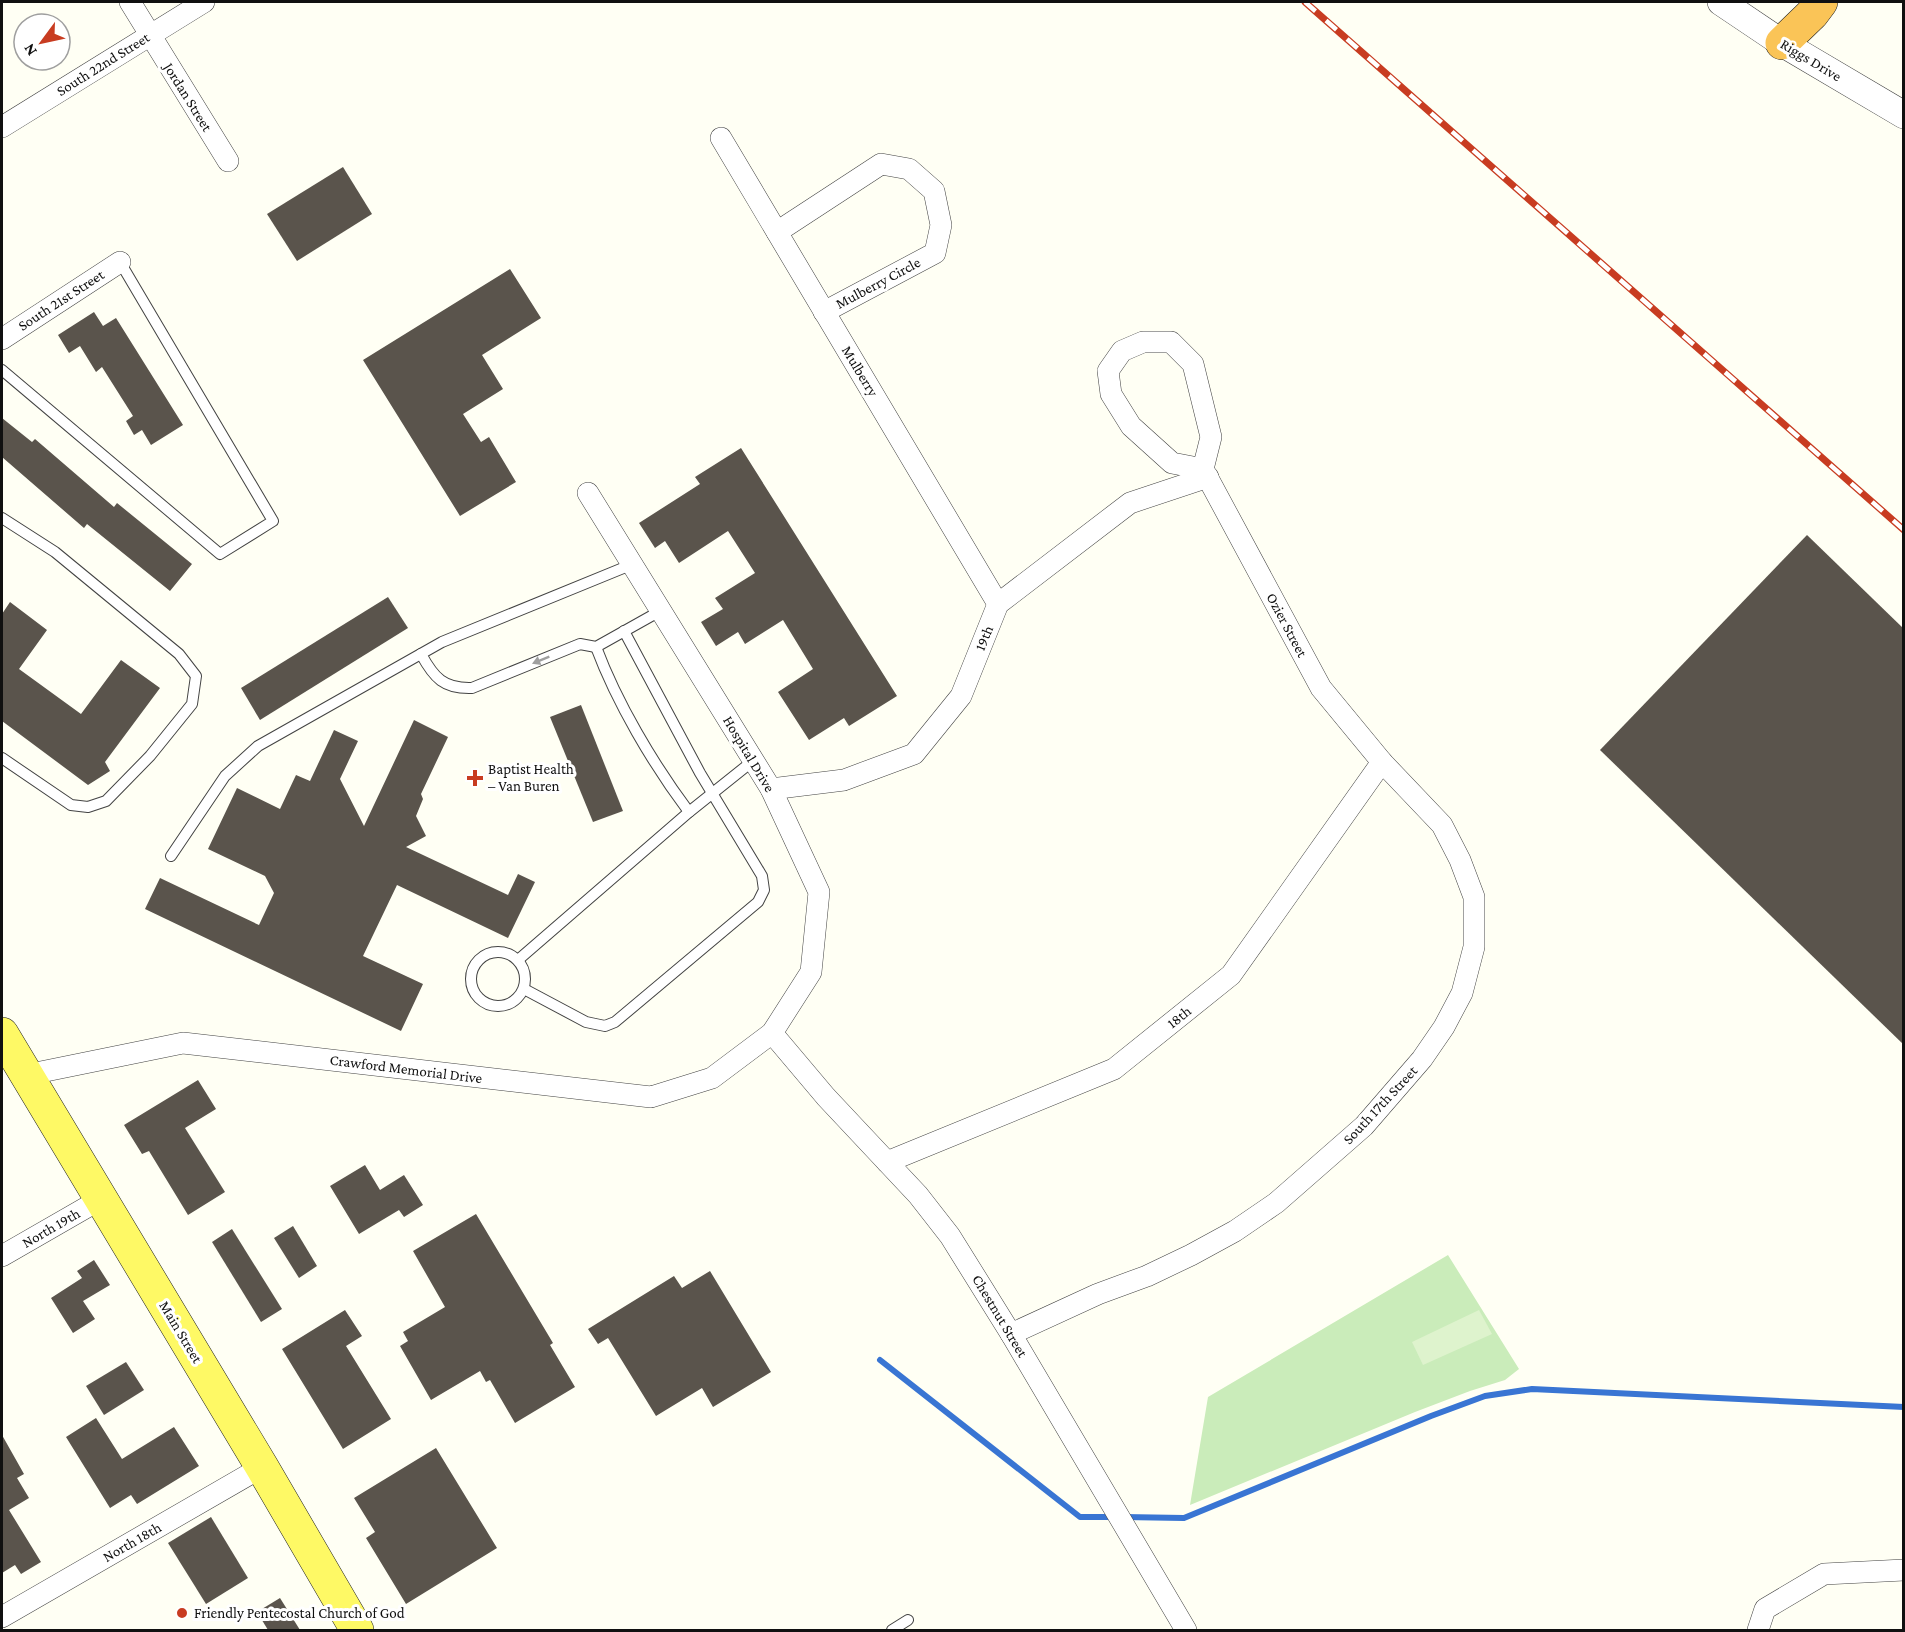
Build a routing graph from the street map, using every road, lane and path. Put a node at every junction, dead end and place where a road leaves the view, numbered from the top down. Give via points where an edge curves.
1 (130, 2) edge
2 (204, 2) edge
3 (1721, 2) edge
4 (1792, 2) edge
5 (1821, 2) edge
6 (149, 35) junction
7 (1782, 43) junction
8 (1904, 115) edge
9 (2, 127) edge
10 (721, 138) dead end
11 (228, 161) dead end
12 (777, 232) junction
13 (120, 262) joint
14 (824, 312) junction
15 (2, 339) edge
16 (2, 370) edge
17 (1206, 473) junction
18 (588, 494) dead end
19 (2, 518) edge
20 (633, 564) junction
21 (998, 604) junction
22 (662, 610) junction
23 (624, 631) junction
24 (596, 647) junction
25 (421, 654) junction
26 (2, 758) edge
27 (754, 760) junction
28 (1382, 762) junction
29 (771, 789) junction
30 (712, 794) junction
31 (689, 812) junction
32 (171, 856) dead end
33 (518, 960) junction
34 (524, 989) junction
35 (772, 1033) junction
36 (2, 1034) edge
37 (26, 1075) junction
38 (887, 1162) junction
39 (100, 1199) junction
40 (2, 1256) edge
41 (1011, 1334) junction
42 (262, 1467) junction
43 (1904, 1570) edge
44 (2, 1617) edge
45 (908, 1620) dead end
46 (357, 1630) edge
47 (892, 1630) edge
48 (1186, 1630) edge
49 (1758, 1630) edge

1 - 6 street, Jordan Street
2 - 6 street, South 22nd Street
3 - 7 street, Riggs Drive
4 - 7 highway
5 - 7 highway
6 - 9 street, South 22nd Street
6 - 11 street, Jordan Street
7 - 8 street, Riggs Drive
10 - 12 street, Mulberry
12 - 14 street, Mulberry
12 - 14 street, Mulberry Circle via 881,164 909,169 934,191 941,225 934,253
13 - 15 street, South 21st Street
13 - 16 lane via 273,521 219,554
14 - 21 street, Mulberry
17 - 17 street via 1211,438 1193,364 1171,342 1143,342 1122,351 1108,371 1111,394 1120,411 1172,463
17 - 21 street via 1130,502
17 - 28 street, Ozier Street via 1321,688
18 - 20 street, Hospital Drive
19 - 26 lane via 55,552 179,654 196,676 192,704 150,756 106,801 88,807 70,805
20 - 22 street, Hospital Drive
20 - 25 lane
21 - 29 street, 19th via 961,696 914,754 844,780
22 - 23 lane
22 - 27 street, Hospital Drive
23 - 24 lane
23 - 30 lane
24 -> 25 lane via 580,644 472,688 459,689 431,673
24 - 31 lane via 609,682 670,787
25 - 32 lane via 258,746 225,776
27 - 29 street, Hospital Drive
27 - 30 lane
28 - 38 street, 18th via 1231,975 1114,1069
28 - 41 street, South 17th Street via 1442,825 1474,897 1474,947 1462,993 1444,1027 1422,1059 1364,1126 1276,1203 1191,1255
29 - 35 street, Hospital Drive via 819,892 811,972
30 - 31 lane
30 - 34 lane via 762,876 764,890 758,902 615,1022 605,1026 586,1022
31 - 33 lane
33 - 34 lane via 525,974
33 - 34 lane via 502,952 484,956 472,970 473,989 485,1003 503,1006 519,997
35 - 37 street, Crawford Memorial Drive via 712,1078 651,1097 183,1042
35 - 38 street, Chestnut Street
36 - 37 main road, Main Street
37 - 39 main road, Main Street
38 - 41 street, Chestnut Street via 951,1236
39 - 40 street, North 19th
39 - 42 main road, Main Street
41 - 48 street, Chestnut Street
42 - 44 street, North 18th
42 - 46 main road, Main Street
43 - 49 street via 1824,1574 1765,1610
45 - 47 lane

